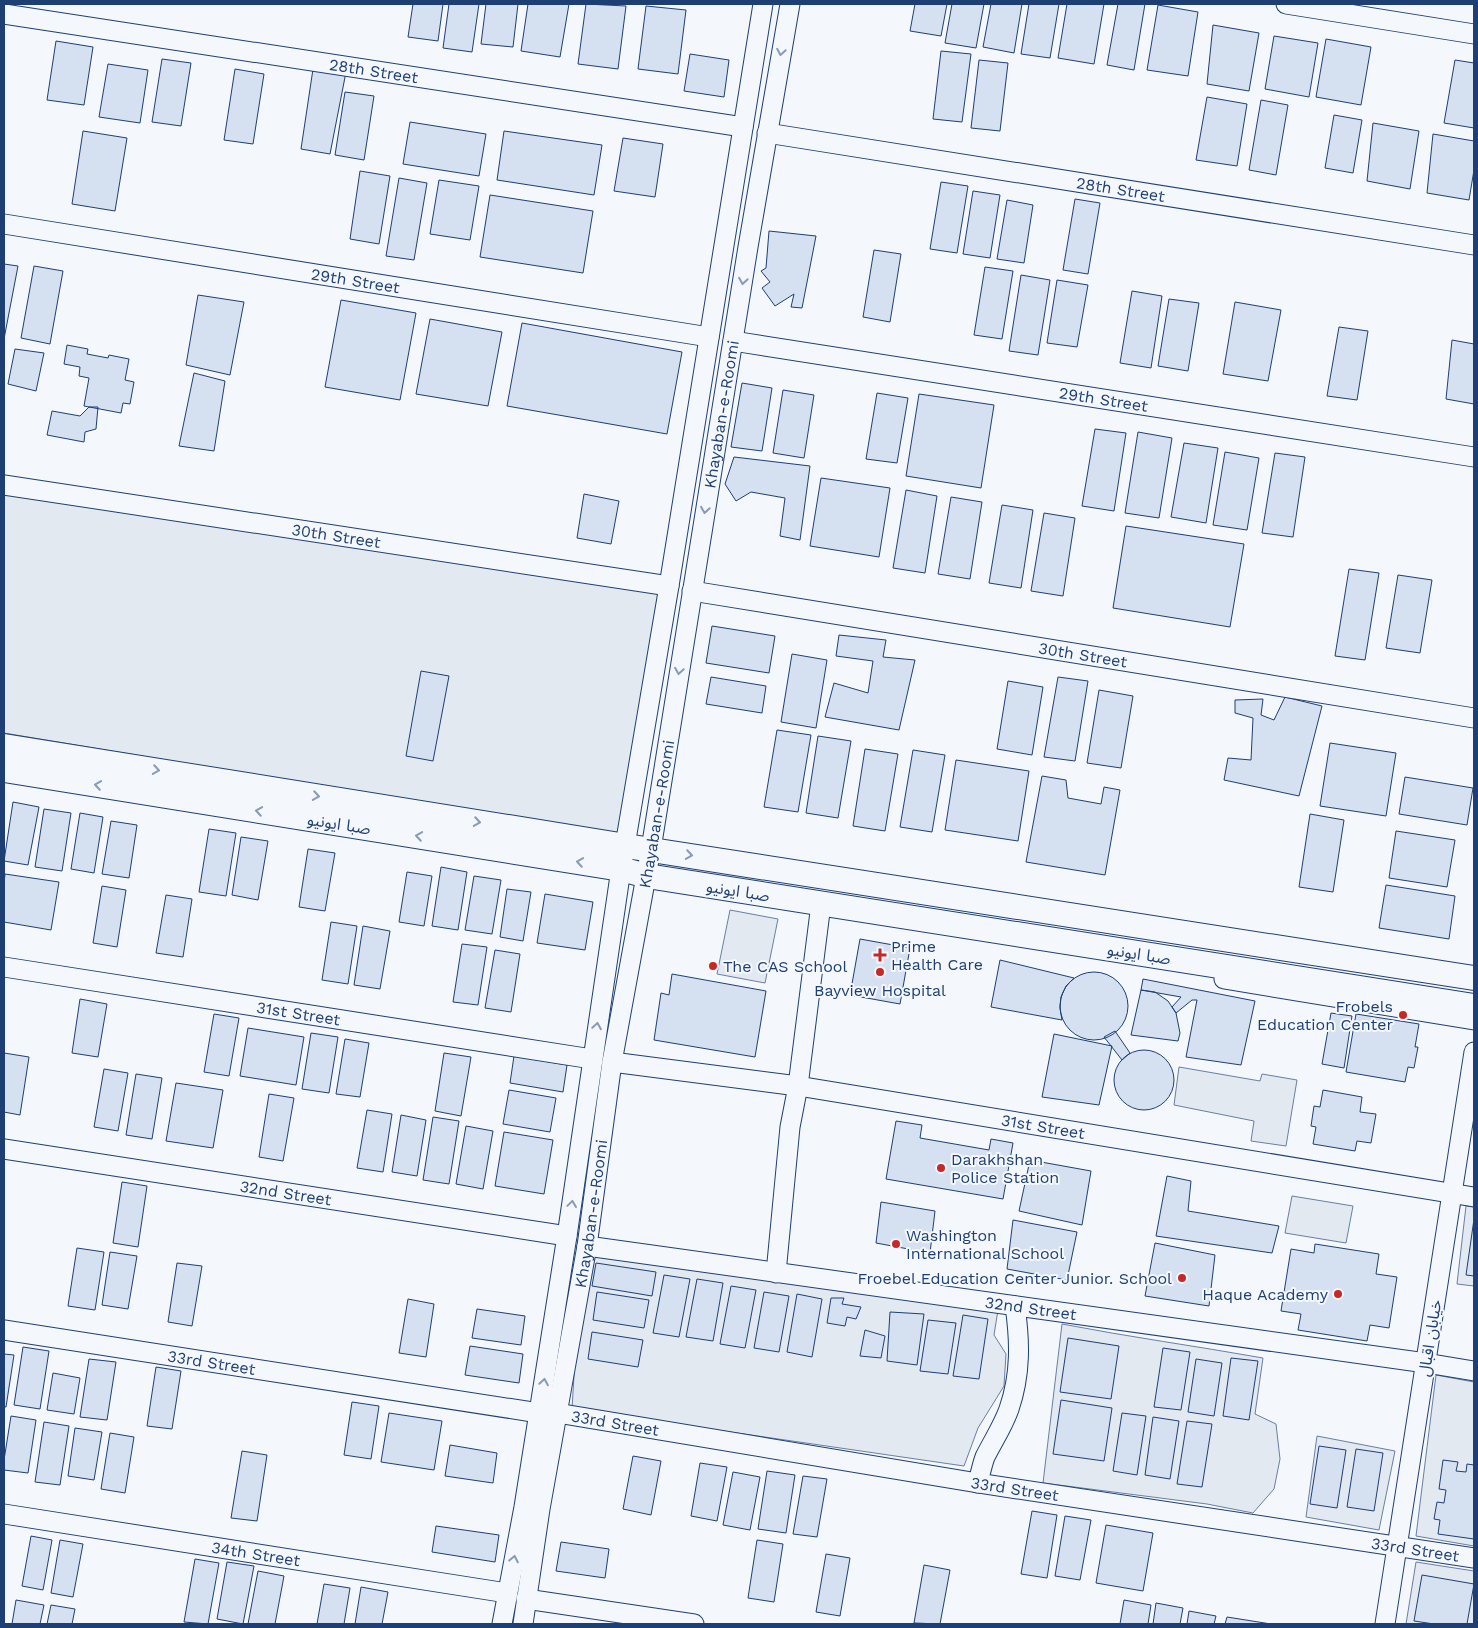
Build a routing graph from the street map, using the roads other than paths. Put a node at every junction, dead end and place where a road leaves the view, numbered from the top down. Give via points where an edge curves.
1 (763, 4) edge
2 (790, 4) edge
3 (1286, 4) edge
4 (4, 14) edge
5 (1474, 34) edge
6 (743, 127) junction
7 (767, 133) junction
8 (729, 213) junction
9 (753, 217) junction
10 (4, 224) edge
11 (1474, 245) edge
12 (723, 247) junction
13 (748, 248) junction
14 (709, 337) junction
15 (733, 341) junction
16 (1474, 457) edge
17 (4, 485) edge
18 (669, 586) junction
19 (692, 591) junction
20 (1474, 718) edge
21 (4, 746) edge
22 (4, 770) edge
23 (626, 846) junction
24 (651, 850) junction
25 (621, 868) junction
26 (646, 881) junction
27 (820, 908) junction
28 (4, 967) edge
29 (1474, 978) edge
30 (1474, 1006) edge
31 (1474, 1020) edge
32 (1474, 1052) edge
33 (592, 1059) junction
34 (612, 1062) junction
35 (798, 1086) junction
36 (4, 1149) edge
37 (1452, 1194) junction
38 (1474, 1197) edge
39 (567, 1236) junction
40 (587, 1246) junction
41 (776, 1273) junction
42 (1015, 1306) junction
43 (4, 1330) edge
44 (1426, 1363) junction
45 (1474, 1371) edge
46 (548, 1413) junction
47 (978, 1483) junction
48 (532, 1508) junction
49 (4, 1514) edge
50 (1397, 1546) junction
51 (1474, 1558) edge
52 (507, 1593) junction
53 (526, 1599) junction
54 (502, 1624) edge
55 (523, 1624) edge
56 (694, 1624) edge
57 (1385, 1624) edge

1 - 6 street, Khayaban-e-Roomi
2 -> 7 street, Khayaban-e-Roomi
3 - 5 street
4 - 6 street, 28th Street
6 - 8 street, Khayaban-e-Roomi
7 - 9 street, Khayaban-e-Roomi
7 - 11 street, 28th Street
8 - 9 street via 732,220 739,223
8 - 12 street, Khayaban-e-Roomi
9 - 13 street, Khayaban-e-Roomi
10 - 14 street, 29th Street
12 - 13 street via 738,239
12 - 14 street, Khayaban-e-Roomi
13 -> 15 street, Khayaban-e-Roomi
14 - 18 street, Khayaban-e-Roomi
15 - 16 street, 29th Street
15 -> 19 street, Khayaban-e-Roomi
17 - 18 street, 30th Street
18 - 23 street, Khayaban-e-Roomi
19 - 20 street, 30th Street
19 -> 24 street, Khayaban-e-Roomi
21 -> 23 main road, صبا ایونیو
25 -> 22 main road, صبا ایونیو
23 - 24 main road, صبا ایونیو
23 - 25 street, Khayaban-e-Roomi
24 - 26 street, Khayaban-e-Roomi
24 -> 29 main road, صبا ایونیو
25 - 26 main road, صبا ایونیو
33 -> 25 street, Khayaban-e-Roomi
26 - 27 main road, صبا ایونیو
26 - 34 street, Khayaban-e-Roomi
27 - 30 main road, صبا ایونیو
27 - 31 street
27 - 35 street
28 - 33 street, 31st Street
32 - 37 street, خیابان اقبال
39 -> 33 street, Khayaban-e-Roomi
34 - 35 street, 31st Street
34 - 40 street, Khayaban-e-Roomi
35 - 37 street, 31st Street
35 - 41 street via 790,1127
36 - 39 street, 32nd Street
37 - 38 street, 31st Street
37 - 44 street, خیابان اقبال
46 -> 39 street, Khayaban-e-Roomi
40 - 41 street, 32nd Street
40 - 46 street, Khayaban-e-Roomi
41 - 42 street, 32nd Street
42 - 44 street, 32nd Street
42 - 47 street via 1020,1356 1017,1380 1009,1409 985,1458
43 - 46 street, 33rd Street
44 - 45 street, 32nd Street
44 - 50 street, خیابان اقبال
46 - 47 street, 33rd Street
46 - 48 street, Khayaban-e-Roomi
47 - 50 street, 33rd Street
52 -> 48 street, Khayaban-e-Roomi
48 - 53 street, Khayaban-e-Roomi
49 - 52 street, 34th Street
50 - 51 street, 33rd Street
50 - 57 street, خیابان اقبال
52 - 54 street, Khayaban-e-Roomi
53 - 55 street, Khayaban-e-Roomi
53 - 56 street

